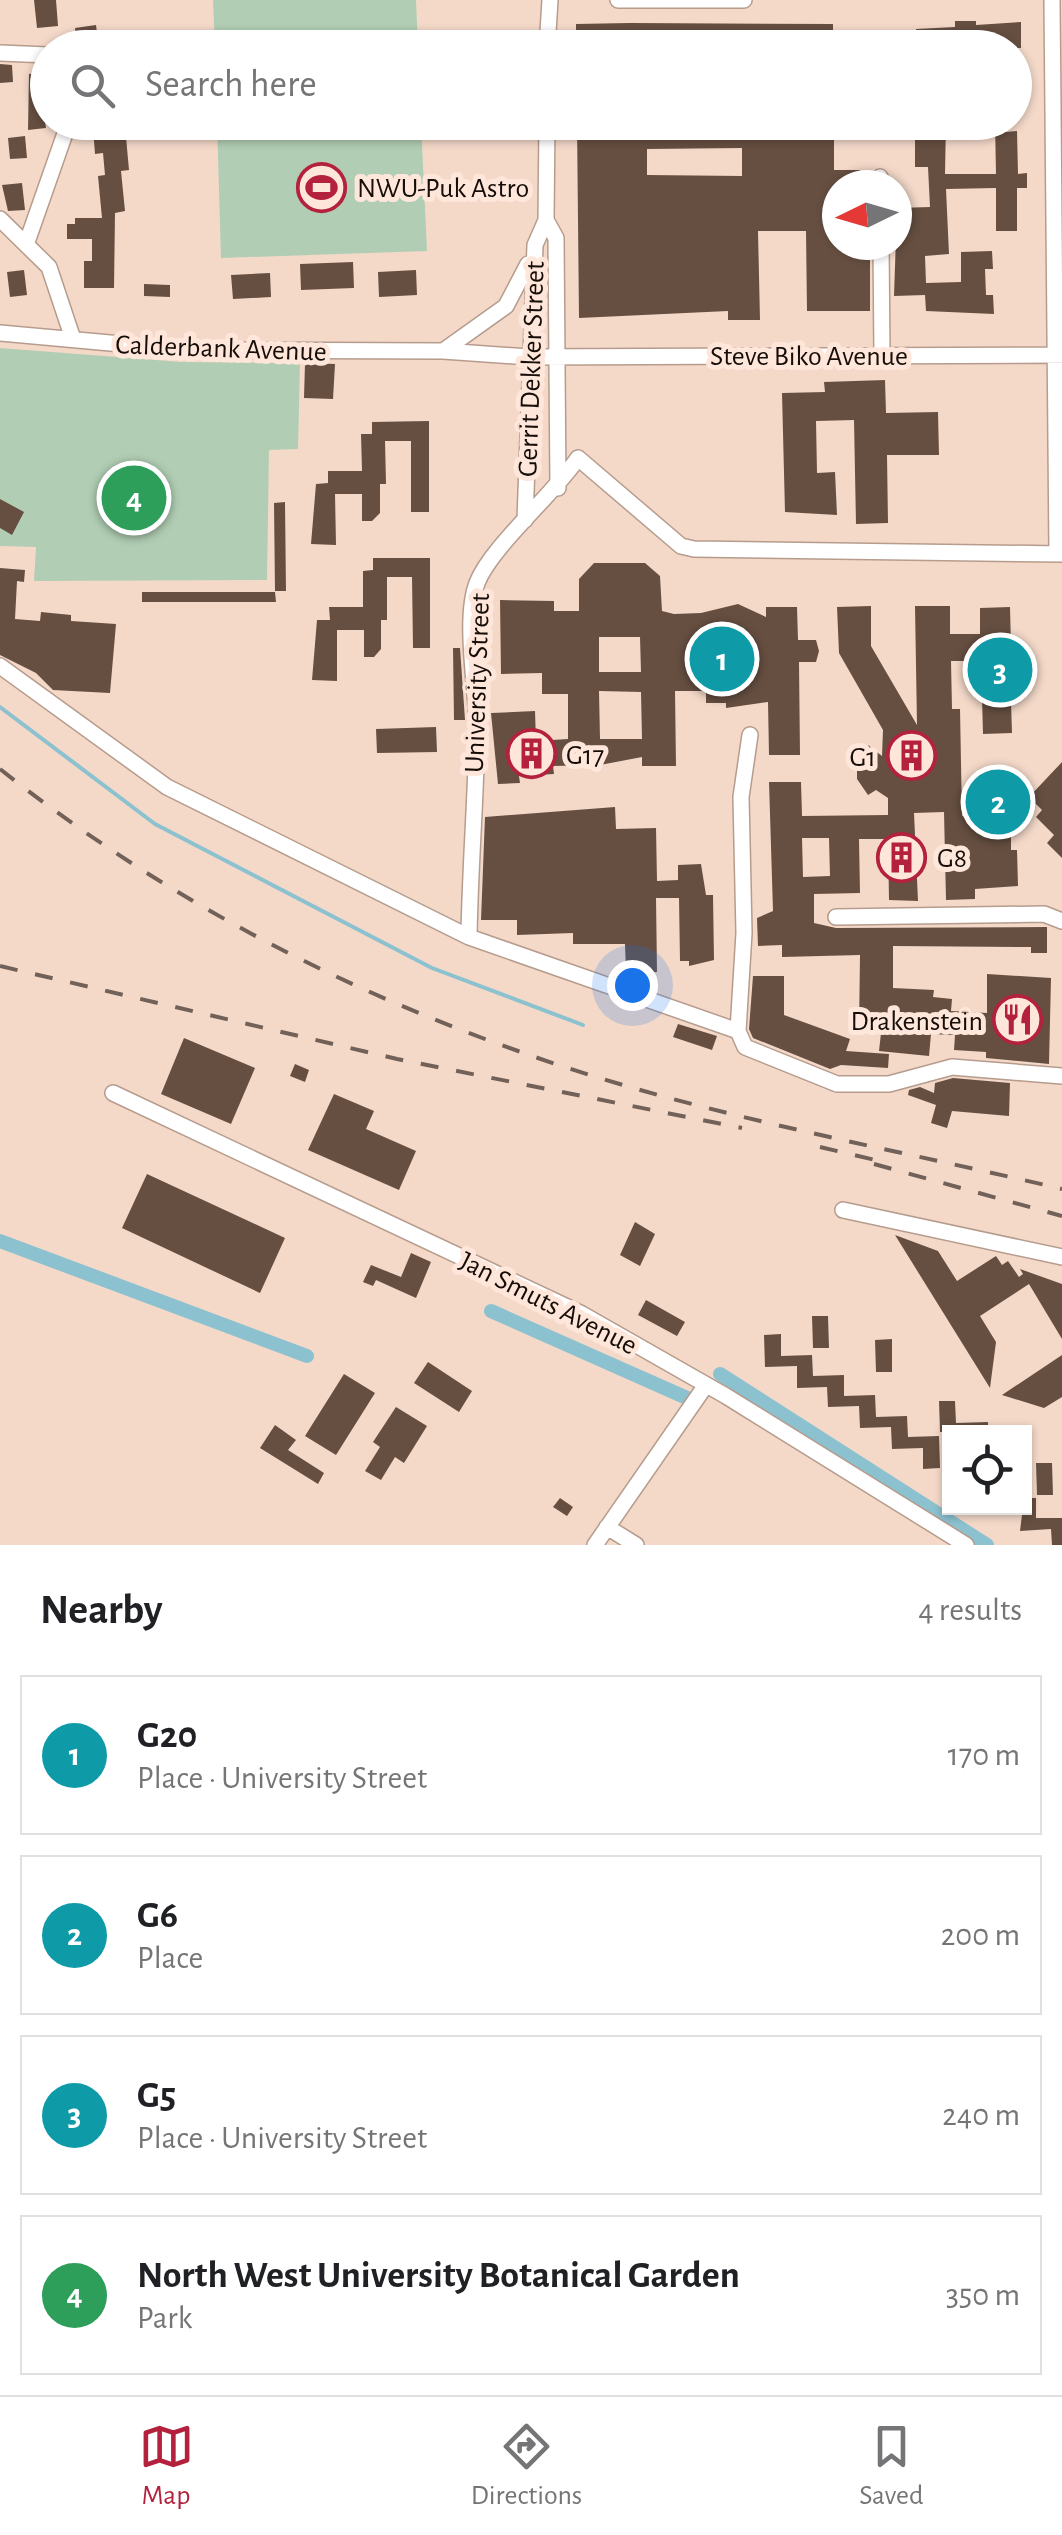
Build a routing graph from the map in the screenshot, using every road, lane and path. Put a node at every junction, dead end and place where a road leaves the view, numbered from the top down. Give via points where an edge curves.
1 (550, 0) edge
2 (618, 0) edge
3 (744, 0) edge
4 (1052, 0) edge
5 (549, 30) edge
6 (0, 54) edge
7 (30, 55) edge
8 (63, 140) edge
9 (546, 140) edge
10 (0, 219) edge
11 (546, 220) junction
12 (26, 242) junction
13 (535, 245) junction
14 (881, 260) edge
15 (0, 332) edge
16 (73, 340) junction
17 (443, 352) junction
18 (882, 355) junction
19 (1058, 355) edge
20 (555, 356) junction
21 (529, 357) junction
22 (558, 488) junction
23 (525, 520) junction
24 (1060, 554) edge
25 (0, 666) edge
26 (750, 735) dead end
27 (836, 916) dead end
28 (1062, 921) edge
29 (469, 937) junction
30 (738, 1032) junction
31 (1062, 1076) edge
32 (113, 1094) dead end
33 (843, 1210) dead end
34 (1062, 1257) edge
35 (706, 1385) junction
36 (606, 1527) junction
37 (595, 1545) edge
38 (636, 1545) edge
39 (966, 1545) edge

1 - 5 street
2 - 3 street
4 - 19 street
6 - 7 street
8 - 12 street
9 - 11 street, Gerrit Dekker Street
10 - 12 street
11 - 13 street, Gerrit Dekker Street
11 - 20 street, Gerrit Dekker Street via 556,238
12 - 16 street via 55,278
13 - 17 street via 506,306
13 - 21 street, Gerrit Dekker Street
14 - 18 street
15 - 16 street, Calderbank Avenue
16 - 17 street, Calderbank Avenue via 187,350
17 - 21 street, Calderbank Avenue
18 - 19 street, Steve Biko Avenue
18 - 20 street, Steve Biko Avenue
19 - 24 street
20 - 21 street, Calderbank Avenue
20 - 22 street, Gerrit Dekker Street
21 - 23 street, Gerrit Dekker Street
22 - 23 street, University Street
22 - 24 street, University Street via 578,458 694,550
23 - 29 street, University Street via 481,575 474,595 477,732
25 - 29 street via 167,786
26 - 30 street via 741,798
27 - 28 street via 1044,914
29 - 30 street
30 - 31 street via 753,1052 838,1084 889,1084 952,1067
32 - 35 street, Jan Smuts Avenue via 582,1314
33 - 34 street
35 - 36 street
35 - 39 street, Jan Smuts Avenue
36 - 37 street
36 - 38 street

